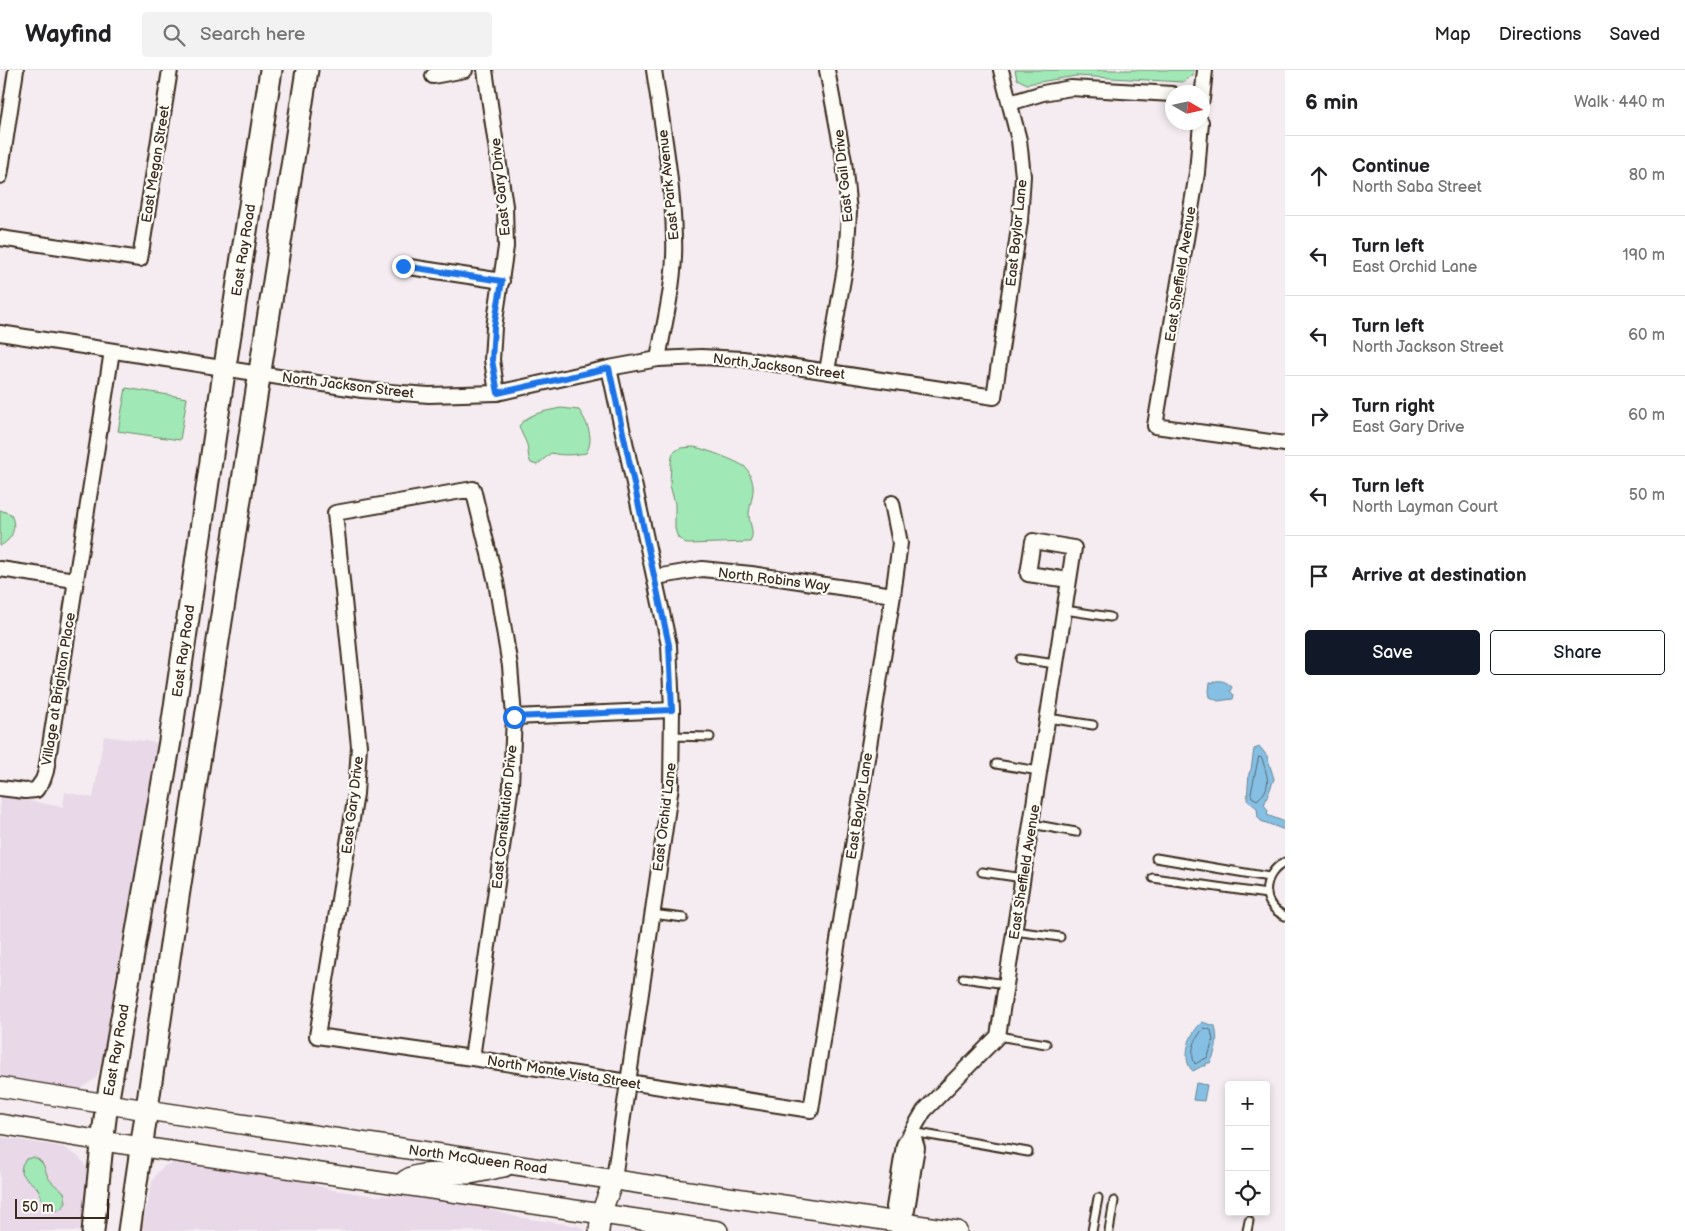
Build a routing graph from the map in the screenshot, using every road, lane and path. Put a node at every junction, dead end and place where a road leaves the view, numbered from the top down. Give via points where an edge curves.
1 (16, 70) edge
2 (170, 70) edge
3 (272, 70) edge
4 (307, 70) edge
5 (465, 70) edge
6 (485, 70) edge
7 (654, 70) edge
8 (827, 70) edge
9 (1001, 70) edge
10 (1205, 70) edge
11 (433, 76) dead end
12 (1204, 85) edge
13 (1165, 94) edge
14 (1010, 102) junction
15 (1200, 130) edge
16 (0, 176) edge
17 (0, 238) edge
18 (403, 266) dead end
19 (502, 281) junction
20 (0, 333) edge
21 (112, 351) junction
22 (658, 359) junction
23 (225, 368) junction
24 (609, 368) junction
25 (827, 371) junction
26 (260, 374) junction
27 (498, 393) junction
28 (994, 397) joint
29 (1285, 444) edge
30 (473, 489) joint
31 (892, 502) dead end
32 (0, 569) edge
33 (656, 577) junction
34 (75, 580) junction
35 (1069, 580) dead end
36 (893, 595) junction
37 (1065, 610) junction
38 (1110, 617) dead end
39 (1020, 658) dead end
40 (1056, 664) junction
41 (672, 710) junction
42 (514, 717) junction
43 (1048, 718) junction
44 (1093, 725) dead end
45 (672, 736) junction
46 (710, 738) dead end
47 (996, 764) dead end
48 (1040, 771) junction
49 (0, 788) edge
50 (1031, 824) junction
51 (1076, 832) dead end
52 (1156, 858) dead end
53 (1285, 862) edge
54 (982, 872) dead end
55 (1269, 877) junction
56 (1023, 878) junction
57 (1153, 878) dead end
58 (1267, 894) junction
59 (652, 914) junction
60 (1285, 916) edge
61 (684, 918) dead end
62 (1014, 931) junction
63 (1060, 937) dead end
64 (963, 978) dead end
65 (1006, 984) junction
66 (317, 1036) joint
67 (998, 1036) junction
68 (1046, 1044) dead end
69 (472, 1058) junction
70 (627, 1082) junction
71 (0, 1087) edge
72 (107, 1104) junction
73 (146, 1110) junction
74 (811, 1110) joint
75 (0, 1124) edge
76 (912, 1132) junction
77 (102, 1141) junction
78 (141, 1146) junction
79 (1028, 1152) dead end
80 (517, 1164) junction
81 (614, 1179) junction
82 (401, 1184) junction
83 (1098, 1198) dead end
84 (1114, 1201) dead end
85 (1249, 1221) dead end
86 (608, 1223) edge
87 (898, 1227) edge
88 (93, 1231) edge
89 (129, 1231) edge
90 (718, 1231) edge
91 (957, 1231) edge
92 (1092, 1231) edge
93 (1109, 1231) edge
94 (1247, 1231) edge

1 - 16 street
2 - 17 street, East Megan Street via 140,258
3 - 23 main road, East Ray Road
4 - 26 main road
5 - 11 street
6 - 19 street, East Gary Drive via 505,206 506,247
7 - 22 street, East Park Avenue via 668,165 674,239 670,294
8 - 25 street, East Gail Drive via 844,161 849,212 846,262
9 - 14 street, East Baylor Lane
10 - 12 street
13 - 14 street via 1071,88
14 - 28 street, East Baylor Lane via 1023,176 1020,221
15 - 29 street, East Sheffield Avenue via 1197,173 1155,426
18 - 19 street
19 - 27 street, East Gary Drive via 492,360
20 - 21 street, North Jackson Street
21 - 23 street, North Jackson Street
21 - 34 street, Village at Brighton Place
22 - 24 street, North Jackson Street
22 - 25 street, North Jackson Street via 743,359
23 - 26 street, North Jackson Street
23 - 72 main road, East Ray Road via 170,740
24 - 27 street, North Jackson Street
24 - 33 street, East Orchid Lane
25 - 28 street, North Jackson Street
26 - 27 street, North Jackson Street via 362,390 429,395
26 - 73 main road
30 - 42 street, East Constitution Drive via 496,582 510,666
30 - 66 street, East Gary Drive via 335,513 359,746 356,794
31 - 36 street, East Baylor Lane via 900,543
32 - 34 street
33 - 36 street, North Robins Way via 702,569
33 - 41 street, East Orchid Lane via 669,645
34 - 49 street, Village at Brighton Place via 43,780 36,790
35 - 37 street, East Sheffield Avenue
36 - 74 street, East Baylor Lane
37 - 38 lane
37 - 40 street, East Sheffield Avenue
39 - 40 lane
40 - 43 street, East Sheffield Avenue
41 - 42 street
41 - 45 street, East Orchid Lane
42 - 69 street, East Constitution Drive via 511,785
43 - 44 lane
43 - 48 street, East Sheffield Avenue
45 - 46 lane
45 - 59 street, East Orchid Lane via 671,786
47 - 48 lane
48 - 50 street, East Sheffield Avenue
50 - 51 lane
50 - 56 street, East Sheffield Avenue
52 - 55 lane
53 - 55 lane
54 - 56 lane
55 - 58 lane
56 - 62 street, East Sheffield Avenue
57 - 58 lane
58 - 60 lane via 1275,910
59 - 61 lane
59 - 70 street, East Orchid Lane
62 - 63 lane
62 - 65 street, East Sheffield Avenue
64 - 65 lane
65 - 67 street, East Sheffield Avenue
66 - 69 street, North Monte Vista Street
67 - 68 lane
67 - 76 street via 924,1111
69 - 70 street, North Monte Vista Street
70 - 74 street, North Monte Vista Street
70 - 81 street, East Orchid Lane
71 - 72 main road, North McQueen Road
72 - 73 main road, North McQueen Road
72 - 77 main road, East Ray Road
73 - 78 main road
73 - 80 main road, North McQueen Road
75 - 77 main road
76 - 79 lane
76 - 87 street via 904,1145 894,1207
77 - 78 main road
77 - 88 main road, East Ray Road
78 - 82 main road
78 - 89 main road
80 - 81 main road, North McQueen Road
80 - 82 main road via 470,1174 418,1174
81 - 86 main road, East Orchid Lane
81 - 87 main road, North McQueen Road
82 - 86 main road
83 - 92 lane
84 - 93 lane
85 - 94 lane
86 - 90 main road
87 - 91 main road, North McQueen Road

